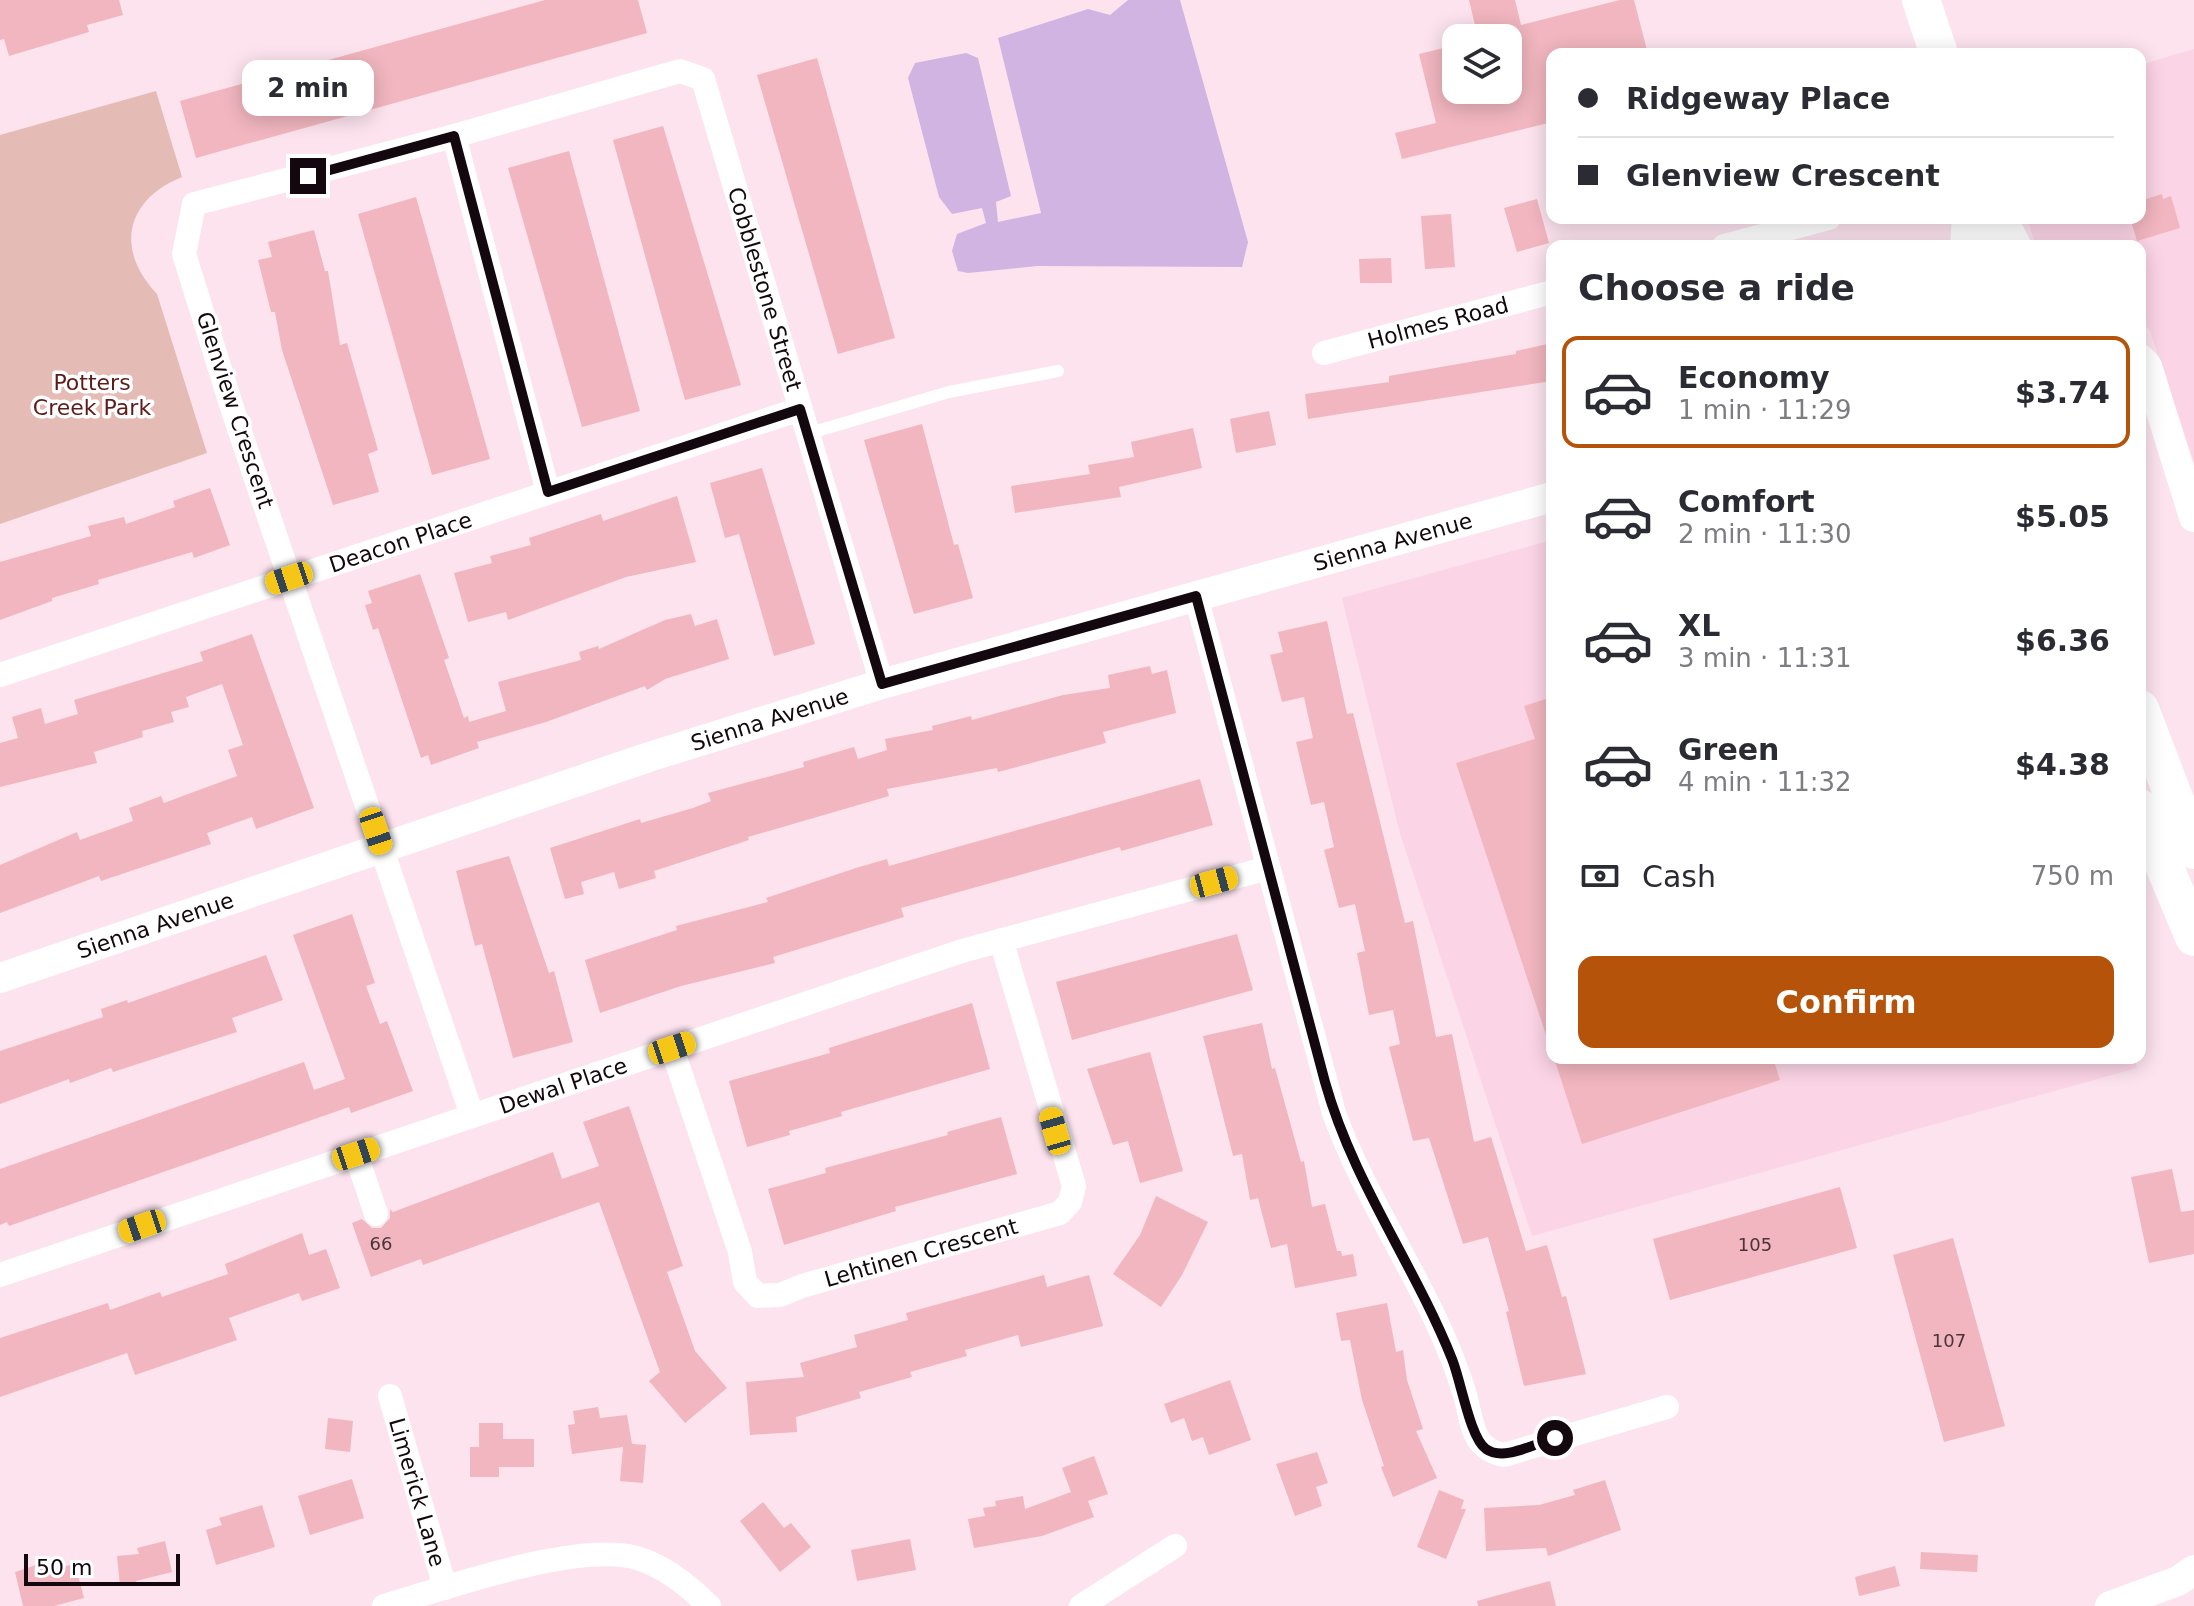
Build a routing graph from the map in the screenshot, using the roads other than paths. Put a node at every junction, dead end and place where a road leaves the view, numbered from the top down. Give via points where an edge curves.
1 (1921, 0) edge
2 (1937, 48) edge
3 (703, 79) joint
4 (454, 136) junction
5 (1806, 224) edge
6 (1746, 240) edge
7 (1546, 294) edge
8 (1324, 353) dead end
9 (2146, 365) edge
10 (1058, 371) dead end
11 (800, 409) junction
12 (807, 434) junction
13 (548, 492) junction
14 (1546, 499) edge
15 (2194, 517) edge
16 (289, 578) junction
17 (1196, 596) junction
18 (0, 675) edge
19 (882, 684) junction
20 (2146, 725) edge
21 (2146, 822) edge
22 (381, 847) junction
23 (2194, 850) edge
24 (1268, 868) junction
25 (2188, 923) edge
26 (1001, 940) junction
27 (0, 978) edge
28 (672, 1048) junction
29 (472, 1115) junction
30 (356, 1154) junction
31 (376, 1214) dead end
32 (0, 1275) edge
33 (390, 1396) dead end
34 (1667, 1407) dead end
35 (1175, 1546) dead end
36 (2194, 1570) edge
37 (445, 1588) junction
38 (384, 1606) edge
39 (709, 1606) edge
40 (1081, 1606) edge
41 (2110, 1606) edge

1 - 2 main road
3 - 4 street, Glenview Crescent via 680,71
3 - 11 street, Cobblestone Street
4 - 13 street
4 - 16 street, Glenview Crescent via 194,204 184,254
5 - 6 street
7 - 8 street, Holmes Road
9 - 15 street
10 - 12 lane via 949,392
11 - 12 street, Cobblestone Street
11 - 13 street, Deacon Place
12 - 19 street, Cobblestone Street
13 - 16 street, Deacon Place
14 - 17 street, Sienna Avenue
16 - 18 street, Deacon Place
16 - 22 street, Glenview Crescent
17 - 19 street, Sienna Avenue
17 - 24 street
19 - 22 street, Sienna Avenue
20 - 23 main road
21 - 25 main road
22 - 27 street, Sienna Avenue
22 - 29 street, Glenview Crescent
24 - 26 street, Dewal Place
24 - 34 street via 1350,1159 1447,1346 1475,1440 1504,1455
26 - 28 street, Dewal Place
26 - 28 street, Lehtinen Crescent via 1074,1186 1060,1213 780,1295 758,1296 745,1282 740,1252
28 - 29 street, Dewal Place
29 - 30 street, Dewal Place
30 - 31 street
30 - 32 street, Dewal Place
33 - 37 street, Limerick Lane
35 - 40 street
36 - 41 street
37 - 38 street
37 - 39 street via 576,1554 637,1558 687,1584

